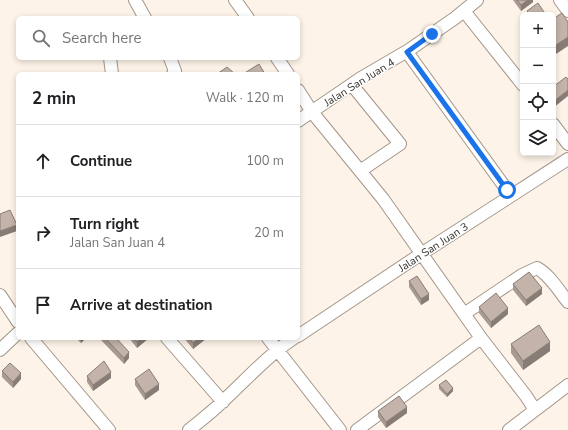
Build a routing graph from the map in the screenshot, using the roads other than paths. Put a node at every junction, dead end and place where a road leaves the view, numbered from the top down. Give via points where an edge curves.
1 (135, 0) edge
2 (235, 0) edge
3 (477, 0) edge
4 (560, 0) edge
5 (464, 11) junction
6 (568, 11) edge
7 (144, 16) edge
8 (247, 16) edge
9 (407, 52) junction
10 (110, 60) edge
11 (171, 60) edge
12 (278, 60) edge
13 (112, 72) edge
14 (175, 72) edge
15 (287, 72) edge
16 (521, 84) edge
17 (352, 85) junction
18 (300, 93) edge
19 (312, 112) junction
20 (300, 120) edge
21 (556, 128) edge
22 (568, 144) edge
23 (568, 159) edge
24 (360, 171) junction
25 (514, 194) junction
26 (421, 254) junction
27 (0, 295) edge
28 (568, 302) edge
29 (464, 314) junction
30 (16, 319) edge
31 (16, 334) edge
32 (300, 335) edge
33 (480, 338) junction
34 (33, 340) edge
35 (169, 340) edge
36 (270, 340) edge
37 (291, 340) edge
38 (278, 349) junction
39 (0, 350) edge
40 (568, 385) edge
41 (223, 402) junction
42 (535, 410) junction
43 (109, 430) edge
44 (189, 430) edge
45 (340, 430) edge
46 (357, 430) edge
47 (509, 430) edge

1 - 7 street
2 - 8 street
3 - 5 street, Jalan San Juan 4
4 - 6 street
5 - 9 street, Jalan San Juan 4
5 - 16 street
9 - 17 street, Jalan San Juan 4
9 - 25 street via 507,190
10 - 13 street
11 - 14 street
12 - 15 street
17 - 19 street, Jalan San Juan 4
17 - 24 street via 400,144
18 - 19 street
19 - 20 street, Jalan San Juan 4
19 - 24 street
21 - 22 street
23 - 25 street, Jalan San Juan 3
24 - 26 street
25 - 26 street, Jalan San Juan 3
26 - 29 street
26 - 32 street, Jalan San Juan 3
27 - 30 street
28 - 29 street via 538,268 522,275
29 - 33 street
31 - 39 street
33 - 42 street
33 - 46 street
34 - 43 street
35 - 41 street
36 - 38 street
37 - 38 street
38 - 41 street
38 - 45 street
40 - 42 street
41 - 44 street
42 - 47 street

